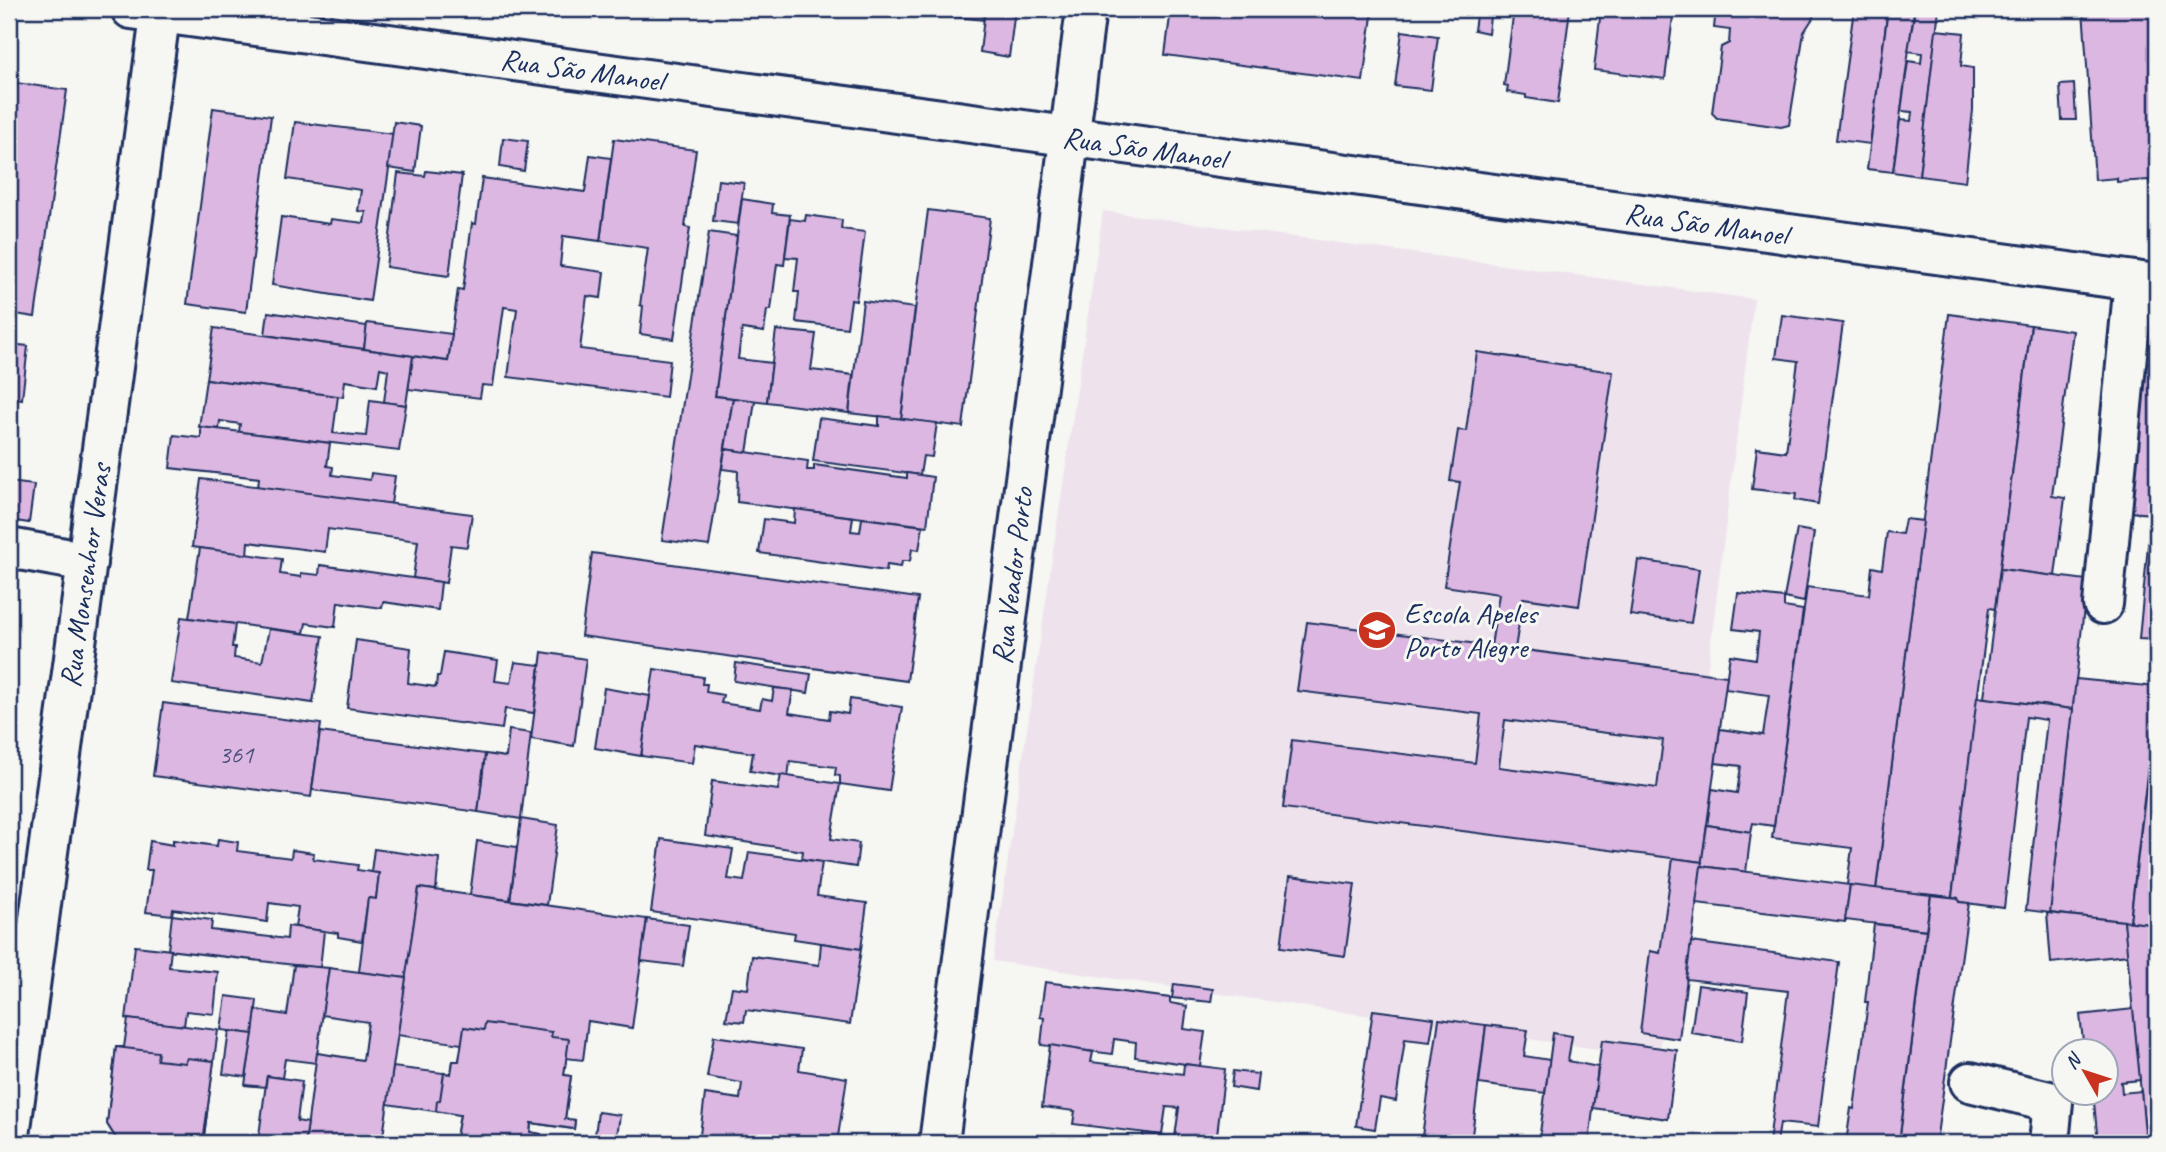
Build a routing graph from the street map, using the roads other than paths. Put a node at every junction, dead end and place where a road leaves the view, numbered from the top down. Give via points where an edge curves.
1 (1086, 9) edge
2 (151, 10) edge
3 (1069, 138) junction
4 (2145, 283) edge
5 (9, 548) edge
6 (87, 562) junction
7 (2103, 604) dead end
8 (1970, 1082) dead end
9 (9, 1143) edge
10 (939, 1143) edge
11 (2049, 1143) edge

1 - 3 street, Rua Veador Porto
2 - 3 street, Rua São Manoel
2 - 6 street, Rua Monsenhor Veras
3 - 4 street, Rua São Manoel
3 - 10 street, Rua Veador Porto
4 - 7 street
5 - 6 street
6 - 9 street, Rua Monsenhor Veras
8 - 11 street via 2053,1102

